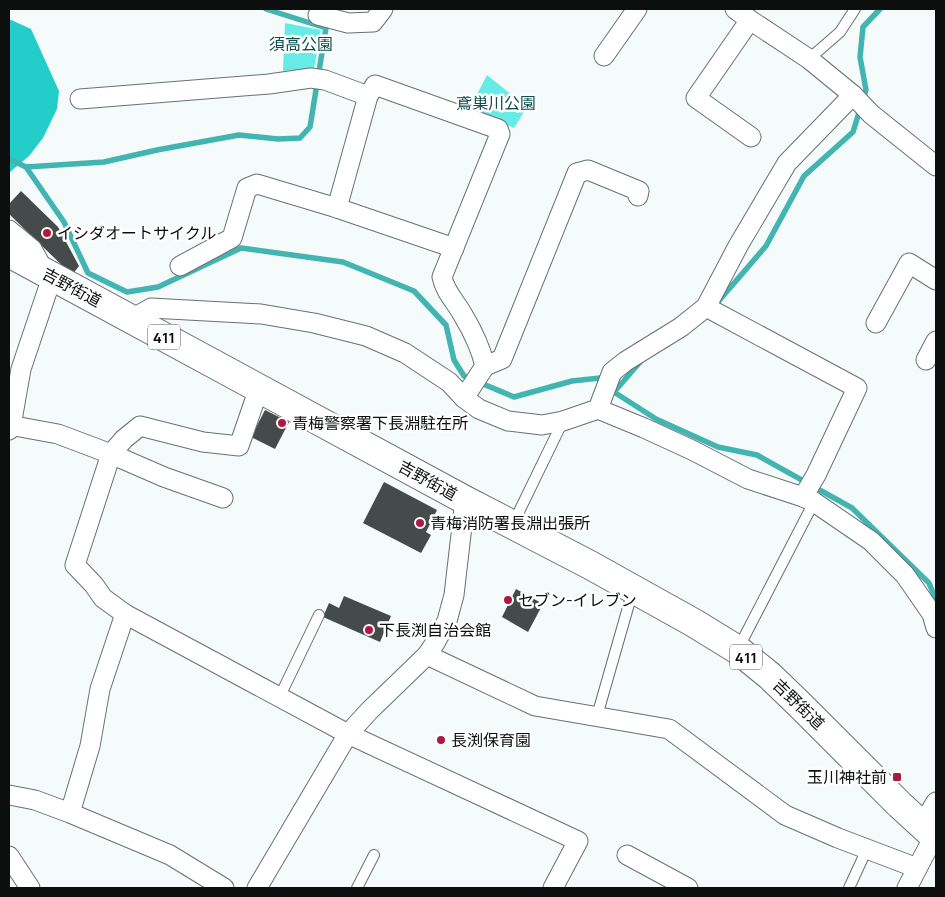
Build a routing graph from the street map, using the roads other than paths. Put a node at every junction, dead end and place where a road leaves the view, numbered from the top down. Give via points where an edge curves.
1 (383, 9) edge
2 (637, 9) edge
3 (855, 9) edge
4 (742, 14) edge
5 (318, 15) dead end
6 (604, 56) dead end
7 (809, 59) junction
8 (853, 95) junction
9 (368, 96) junction
10 (80, 99) dead end
11 (751, 137) dead end
12 (936, 166) edge
13 (638, 196) dead end
14 (337, 208) junction
15 (9, 230) edge
16 (454, 248) junction
17 (9, 253) edge
18 (180, 266) dead end
19 (48, 275) junction
20 (936, 280) edge
21 (712, 310) junction
22 (132, 319) junction
23 (876, 323) dead end
24 (936, 341) edge
25 (926, 360) dead end
26 (483, 369) junction
27 (258, 388) junction
28 (466, 394) junction
29 (600, 404) junction
30 (562, 421) junction
31 (9, 427) edge
32 (111, 454) junction
33 (223, 498) dead end
34 (807, 498) junction
35 (465, 500) junction
36 (512, 524) junction
37 (634, 589) junction
38 (125, 614) junction
39 (319, 615) dead end
40 (936, 628) edge
41 (738, 650) junction
42 (427, 655) junction
43 (280, 696) junction
44 (597, 716) junction
45 (348, 734) junction
46 (9, 795) edge
47 (936, 802) edge
48 (70, 813) junction
49 (931, 833) edge
50 (867, 849) junction
51 (374, 855) dead end
52 (627, 855) dead end
53 (9, 856) edge
54 (916, 868) junction
55 (30, 888) edge
56 (224, 888) edge
57 (258, 888) edge
58 (357, 888) edge
59 (552, 888) edge
60 (688, 888) edge
61 (849, 888) edge
62 (907, 888) edge

1 - 5 street via 372,22 348,23
2 - 6 street
3 - 7 lane via 840,32
4 - 7 street
4 - 11 street via 696,98
7 - 8 street
8 - 12 street via 870,114
8 - 21 street via 787,163 738,246
9 - 10 street via 318,79
9 - 14 street
9 - 16 street via 375,85 498,129 500,134
13 - 26 street via 639,191 588,170 577,173 502,359
14 - 16 street
14 - 18 street via 257,184 248,188 232,238
15 - 19 street via 32,249
16 - 26 street via 442,277 444,286 467,321 483,358
17 - 19 highway, 吉野街道 / 411
19 - 22 highway, 吉野街道 / 411
19 - 31 street via 21,368
20 - 23 street via 909,263
21 - 29 street via 681,326 612,372
21 - 34 street via 857,388
22 - 27 highway, 吉野街道 / 411
22 - 28 street via 151,308 261,314 323,325 366,336 405,353
24 - 25 street
26 - 28 street
27 - 32 street via 238,446 203,442 140,426
27 - 35 highway, 吉野街道 / 411
28 - 30 street via 479,409 508,421 542,425
29 - 30 street
29 - 34 street via 748,479
30 - 36 lane
31 - 32 street via 58,434
32 - 33 street
32 - 38 street via 75,565 103,598
34 - 40 street via 871,541 905,575 932,614
34 - 41 lane
35 - 36 highway, 吉野街道 / 411
35 - 42 street via 454,595 447,621
36 - 37 highway, 吉野街道 / 411
37 - 41 highway, 吉野街道 / 411
37 - 44 lane
38 - 43 street
38 - 48 street via 100,689 90,746
39 - 43 lane
41 - 49 highway, 吉野街道 / 411 via 770,676
42 - 44 street via 535,706
42 - 45 street
43 - 45 street
44 - 50 street via 669,729 785,815
45 - 57 street
45 - 59 street via 578,841
46 - 48 street via 35,800
47 - 49 street
48 - 56 street via 170,855
49 - 54 street
50 - 54 street
50 - 61 lane
51 - 58 lane
52 - 60 street
53 - 55 street
54 - 62 street

